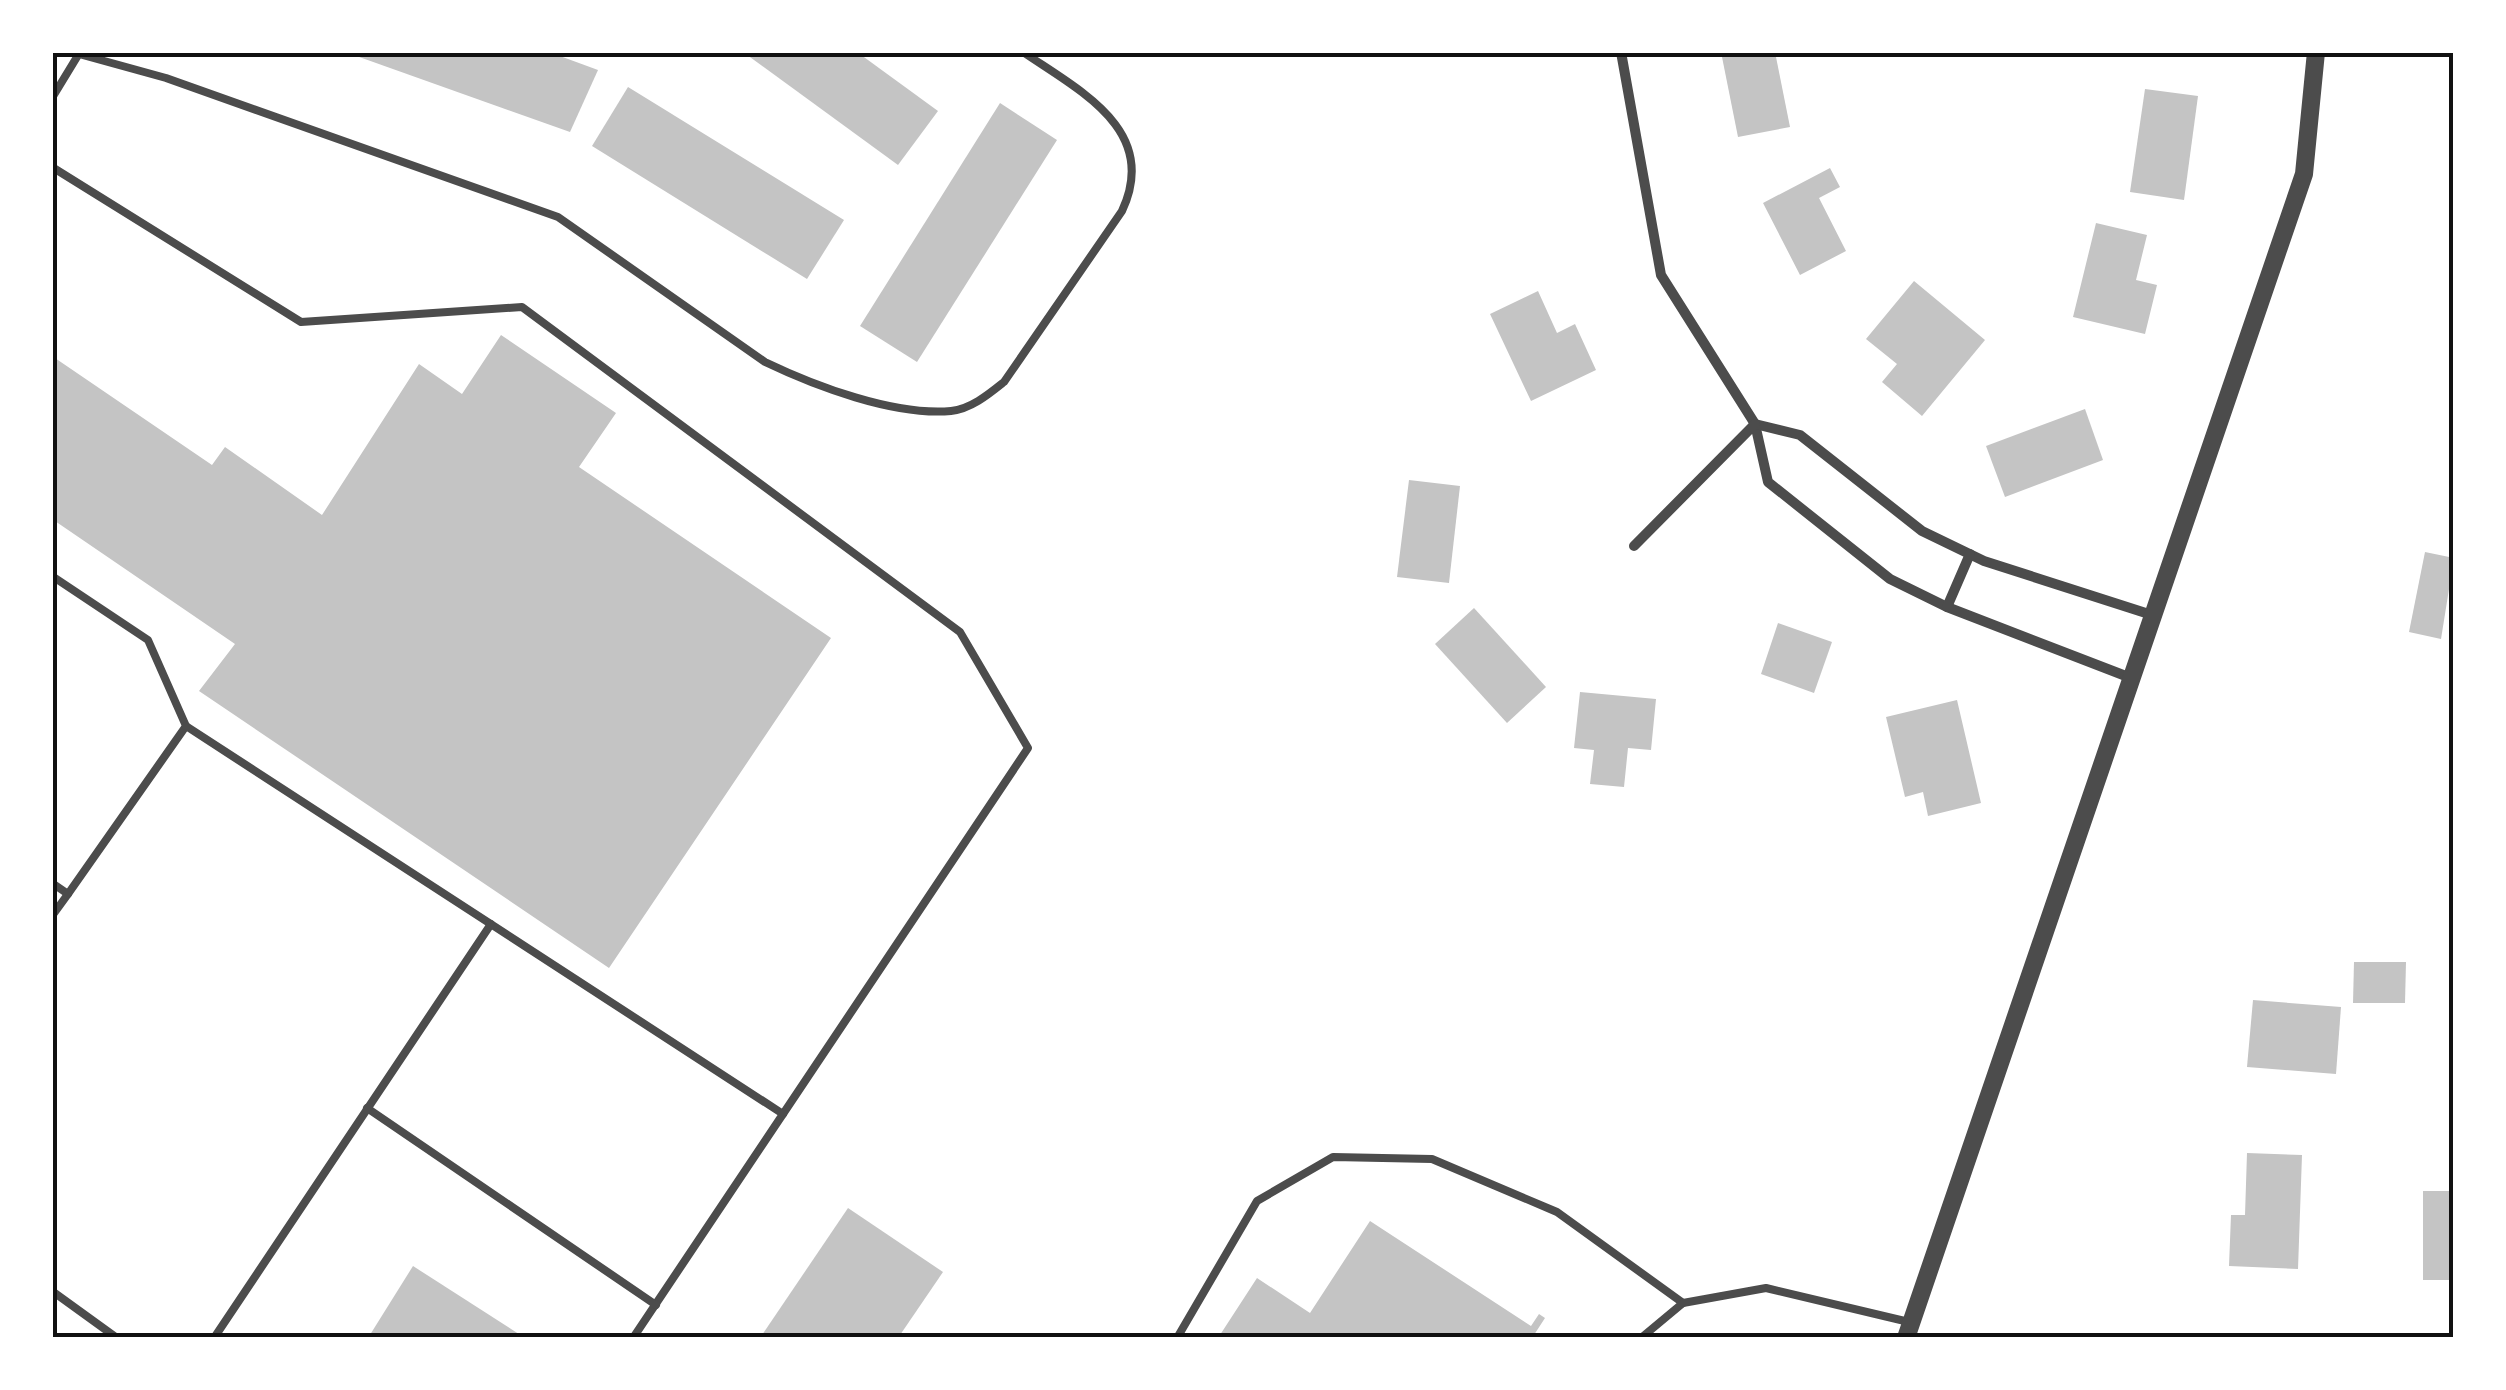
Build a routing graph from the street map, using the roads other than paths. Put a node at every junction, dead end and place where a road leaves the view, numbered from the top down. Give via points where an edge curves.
1 (1024, 52) edge
2 (1621, 52) edge
3 (2316, 52) edge
4 (80, 54) edge
5 (52, 98) edge
6 (52, 167) edge
7 (1755, 424) junction
8 (1634, 546) dead end
9 (1970, 554) junction
10 (52, 576) edge
11 (1947, 608) junction
12 (2152, 615) junction
13 (2131, 678) junction
14 (186, 726) junction
15 (52, 884) edge
16 (68, 894) junction
17 (52, 916) edge
18 (490, 924) junction
19 (367, 1108) junction
20 (782, 1114) junction
21 (52, 1291) edge
22 (1683, 1303) junction
23 (656, 1305) junction
24 (1909, 1330) edge
25 (117, 1338) edge
26 (214, 1338) edge
27 (632, 1338) edge
28 (1177, 1338) edge
29 (1641, 1338) edge

1 - 4 lane via 1101,106 1124,136 1132,188 1004,382 954,411 857,398 781,370 558,217 166,78
2 - 7 street via 1662,275
3 - 12 street via 2304,174
4 - 5 lane
6 - 20 lane via 301,322 522,306 960,632 1028,748
7 - 8 street
7 - 9 street via 1800,435 1922,532
7 - 11 street via 1768,482 1890,578
9 - 11 street
9 - 12 street
10 - 14 lane via 148,640
11 - 13 street
12 - 13 street
13 - 24 street
14 - 16 lane
14 - 18 lane
15 - 16 lane
16 - 17 lane
18 - 19 lane
18 - 20 lane
19 - 23 lane
19 - 26 lane
20 - 23 lane
21 - 25 lane
22 - 24 lane via 1766,1288
22 - 28 lane via 1556,1212 1432,1159 1333,1157 1258,1201
22 - 29 lane
23 - 27 lane

